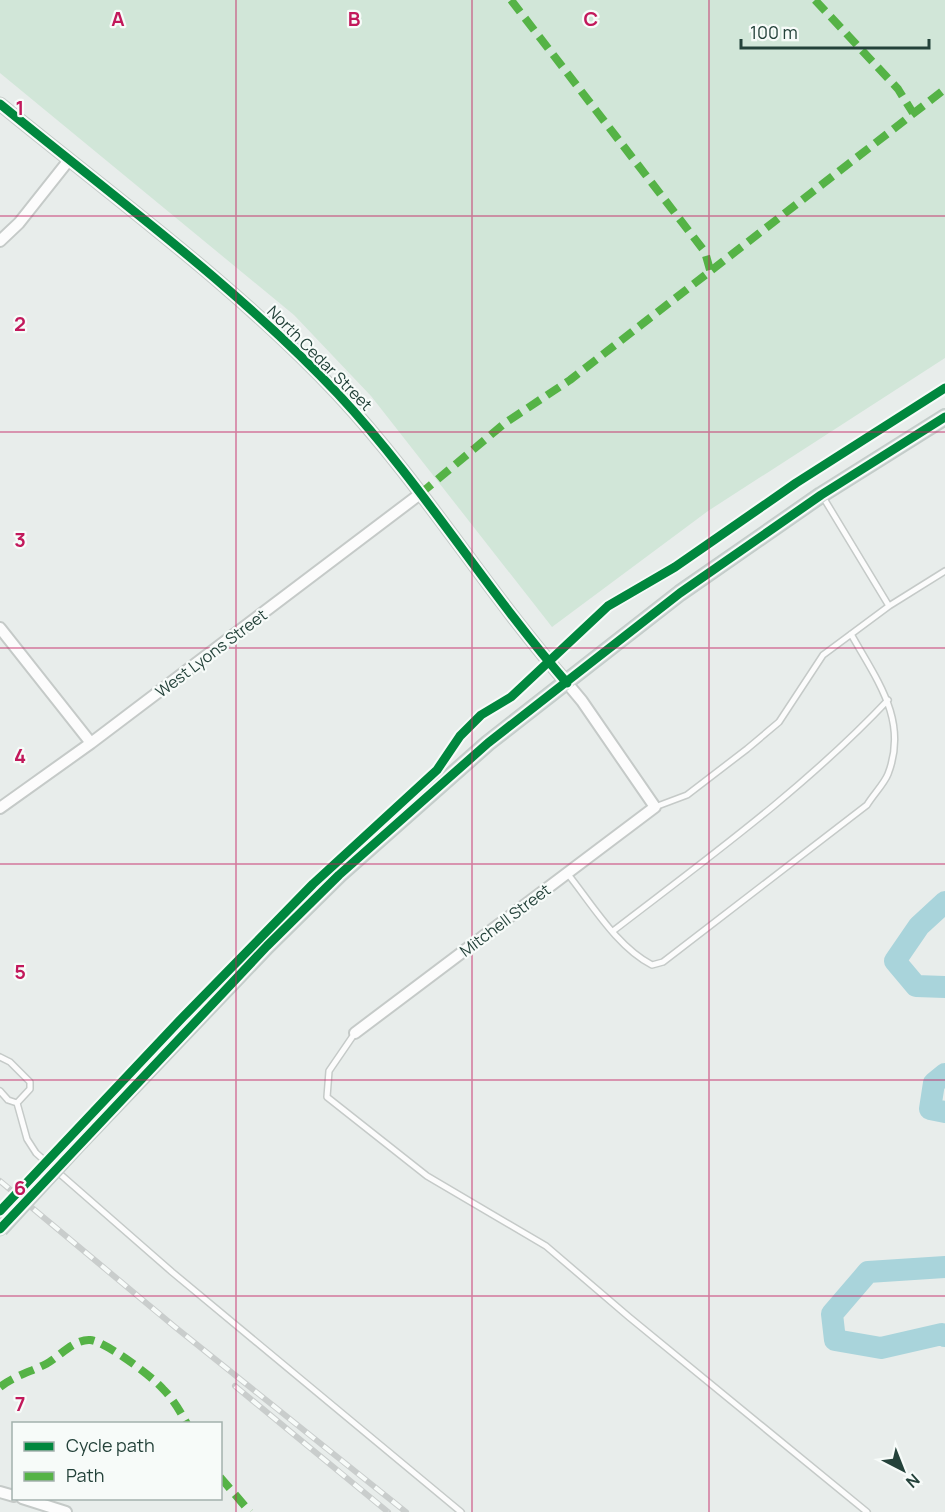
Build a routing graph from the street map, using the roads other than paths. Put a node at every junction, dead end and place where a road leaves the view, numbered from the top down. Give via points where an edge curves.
1 (0, 104) edge
2 (69, 159) junction
3 (0, 241) edge
4 (945, 417) edge
5 (420, 494) junction
6 (821, 495) junction
7 (945, 571) edge
8 (889, 606) junction
9 (0, 628) edge
10 (850, 634) junction
11 (567, 683) junction
12 (888, 700) junction
13 (91, 743) junction
14 (655, 807) junction
15 (0, 808) edge
16 (567, 873) junction
17 (613, 931) junction
18 (356, 1033) joint
19 (0, 1057) edge
20 (0, 1091) edge
21 (8, 1100) junction
22 (0, 1101) edge
23 (17, 1102) junction
24 (0, 1228) edge
25 (27, 1500) edge
26 (66, 1512) edge
27 (461, 1512) edge
28 (867, 1512) edge

1 - 2 street, North Cedar Street
2 - 3 street
2 - 5 street, North Cedar Street via 220,282 289,345 382,444
4 - 6 main road
5 - 11 street, North Cedar Street
5 - 13 street, West Lyons Street
6 - 8 lane
6 - 11 main road via 680,593
7 - 8 lane
8 - 10 lane
9 - 13 street
10 - 12 lane
10 - 14 lane via 823,655 779,722 687,795
11 - 14 street, North Cedar Street
11 - 24 main road, bridge via 488,743 339,875
12 - 17 lane via 858,732 769,810
12 - 17 lane via 895,725 894,750 888,775 867,805 663,962 652,965 641,959
13 - 15 street, West Lyons Street
14 - 16 street, Mitchell Street
16 - 17 lane
16 - 18 street, Mitchell Street
18 - 28 lane via 329,1071 327,1097 427,1176 546,1246
19 - 23 lane via 30,1082 30,1089
20 - 21 lane
21 - 22 lane
21 - 23 lane
23 - 27 lane via 27,1139 36,1153 172,1272
25 - 26 street

